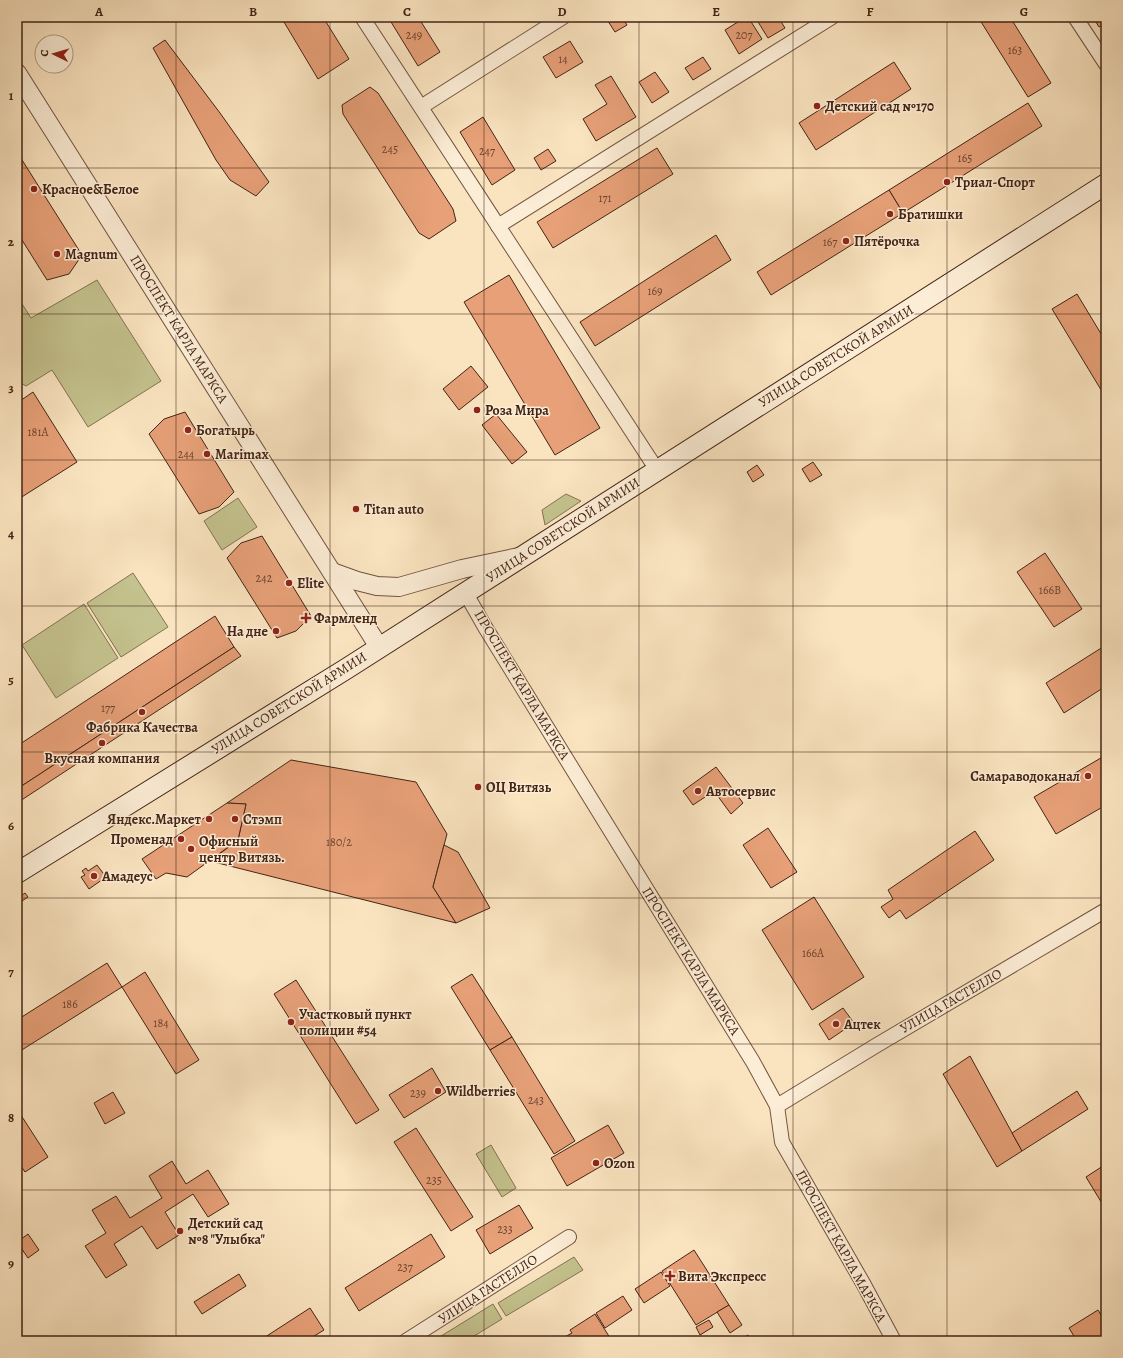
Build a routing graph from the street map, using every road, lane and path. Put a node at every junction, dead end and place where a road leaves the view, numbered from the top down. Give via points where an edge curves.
1 (362, 17) edge
2 (563, 17) edge
3 (832, 17) edge
4 (1075, 17) edge
5 (1106, 64) edge
6 (17, 73) edge
7 (421, 107) junction
8 (1106, 184) edge
9 (498, 226) junction
10 (657, 470) junction
11 (521, 556) junction
12 (332, 572) junction
13 (465, 592) junction
14 (379, 647) junction
15 (17, 873) edge
16 (1106, 910) edge
17 (777, 1106) junction
18 (569, 1237) dead end
19 (406, 1341) edge
20 (894, 1341) edge

1 - 7 street
2 - 7 street
3 - 9 street
4 - 5 street
6 - 12 street, ПРОСПЕКТ КАРЛА МАРКСА
7 - 9 street
8 - 10 main road, УЛИЦА СОВЕТСКОЙ АРМИИ
9 - 10 street
10 - 11 main road, УЛИЦА СОВЕТСКОЙ АРМИИ
11 - 12 street via 399,587 376,586
11 - 13 main road, УЛИЦА СОВЕТСКОЙ АРМИИ
12 - 14 street, ПРОСПЕКТ КАРЛА МАРКСА
13 - 14 main road, УЛИЦА СОВЕТСКОЙ АРМИИ
13 - 17 street, ПРОСПЕКТ КАРЛА МАРКСА via 753,1062
14 - 15 main road, УЛИЦА СОВЕТСКОЙ АРМИИ
16 - 17 street, УЛИЦА ГАСТЕЛЛО
17 - 20 street, ПРОСПЕКТ КАРЛА МАРКСА via 782,1142
18 - 19 street, УЛИЦА ГАСТЕЛЛО

